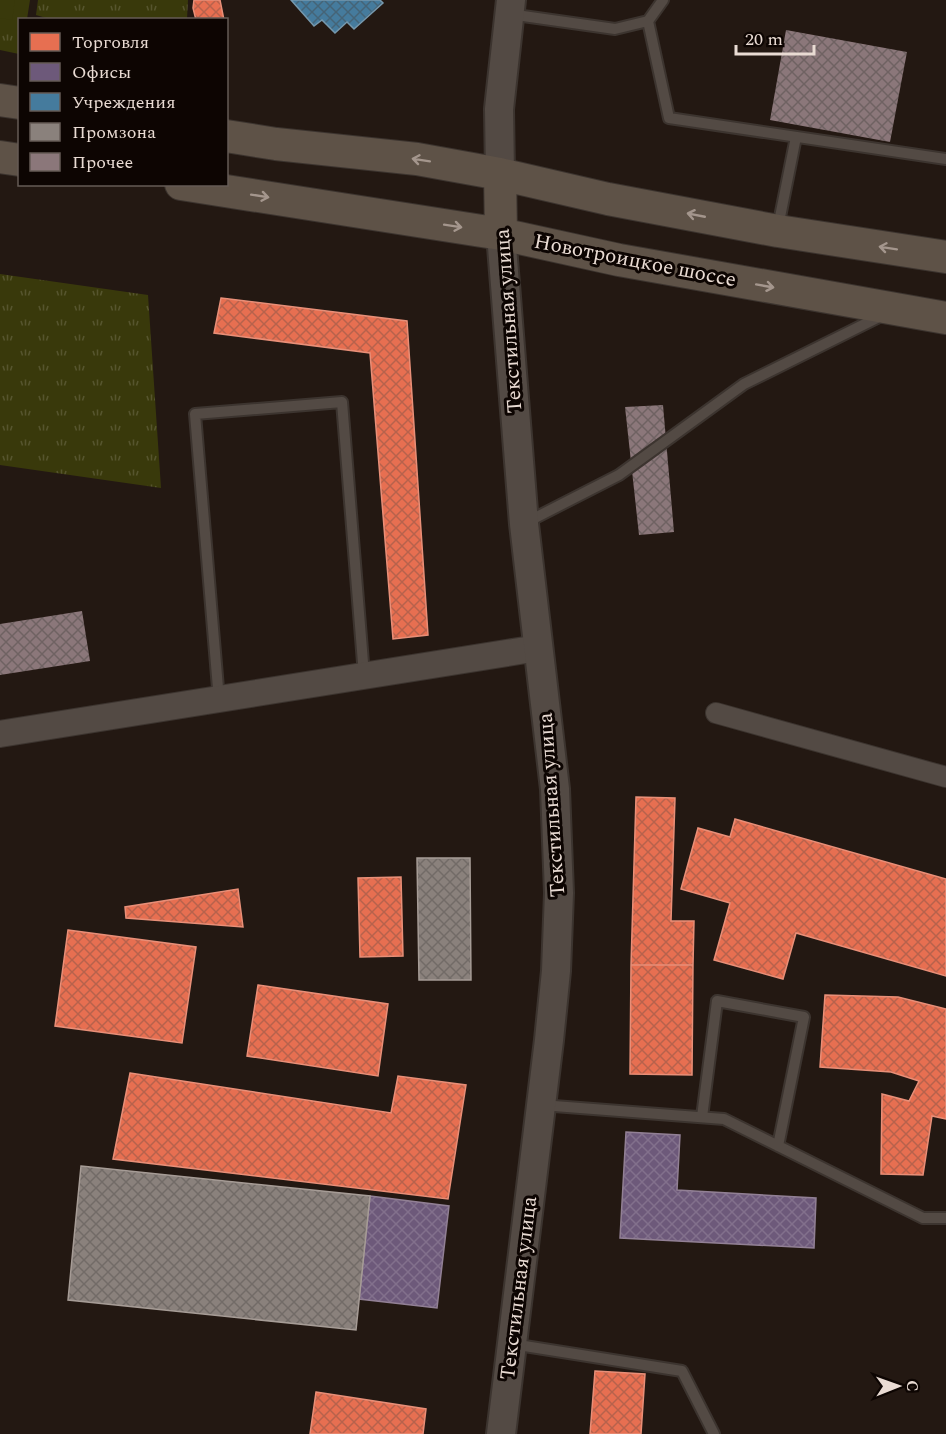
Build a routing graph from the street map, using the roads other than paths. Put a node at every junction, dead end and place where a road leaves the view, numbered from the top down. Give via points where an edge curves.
1 (663, 0) edge
2 (510, 7) edge
3 (648, 21) junction
4 (0, 100) edge
5 (18, 103) edge
6 (228, 136) edge
7 (796, 137) junction
8 (0, 157) edge
9 (946, 159) edge
10 (18, 160) edge
11 (500, 174) junction
12 (194, 186) edge
13 (778, 231) junction
14 (501, 234) junction
15 (946, 257) edge
16 (895, 309) junction
17 (946, 318) edge
18 (524, 524) junction
19 (538, 648) junction
20 (364, 675) junction
21 (219, 700) junction
22 (716, 713) dead end
23 (0, 734) edge
24 (946, 777) edge
25 (541, 1105) junction
26 (702, 1118) junction
27 (778, 1146) junction
28 (946, 1218) edge
29 (512, 1344) junction
30 (501, 1434) edge
31 (714, 1434) edge

1 - 3 lane
2 - 3 lane via 615,29
2 - 11 main road via 499,109
3 - 7 lane via 669,118
4 - 5 main road
11 -> 6 main road via 417,159
7 - 9 lane
7 - 13 lane
8 - 10 main road
13 -> 11 main road
11 - 14 main road, Текстильная улица
12 -> 14 main road, Новотроицкое шоссе
15 -> 13 main road
14 -> 16 main road, Новотроицкое шоссе via 619,260
14 - 18 main road, Текстильная улица
16 - 17 main road, Новотроицкое шоссе
16 - 18 lane via 744,384 619,475
18 - 19 main road, Текстильная улица
19 - 20 street
19 - 25 main road, Текстильная улица via 555,789 560,893
20 - 21 street
20 - 21 lane via 342,402 195,414
21 - 23 street
22 - 24 street
25 - 26 lane
25 - 29 main road, Текстильная улица
26 - 27 lane via 724,1119
26 - 27 lane via 717,1001 804,1017
27 - 28 lane via 923,1218
29 - 30 main road, Текстильная улица
29 - 31 lane via 682,1371

